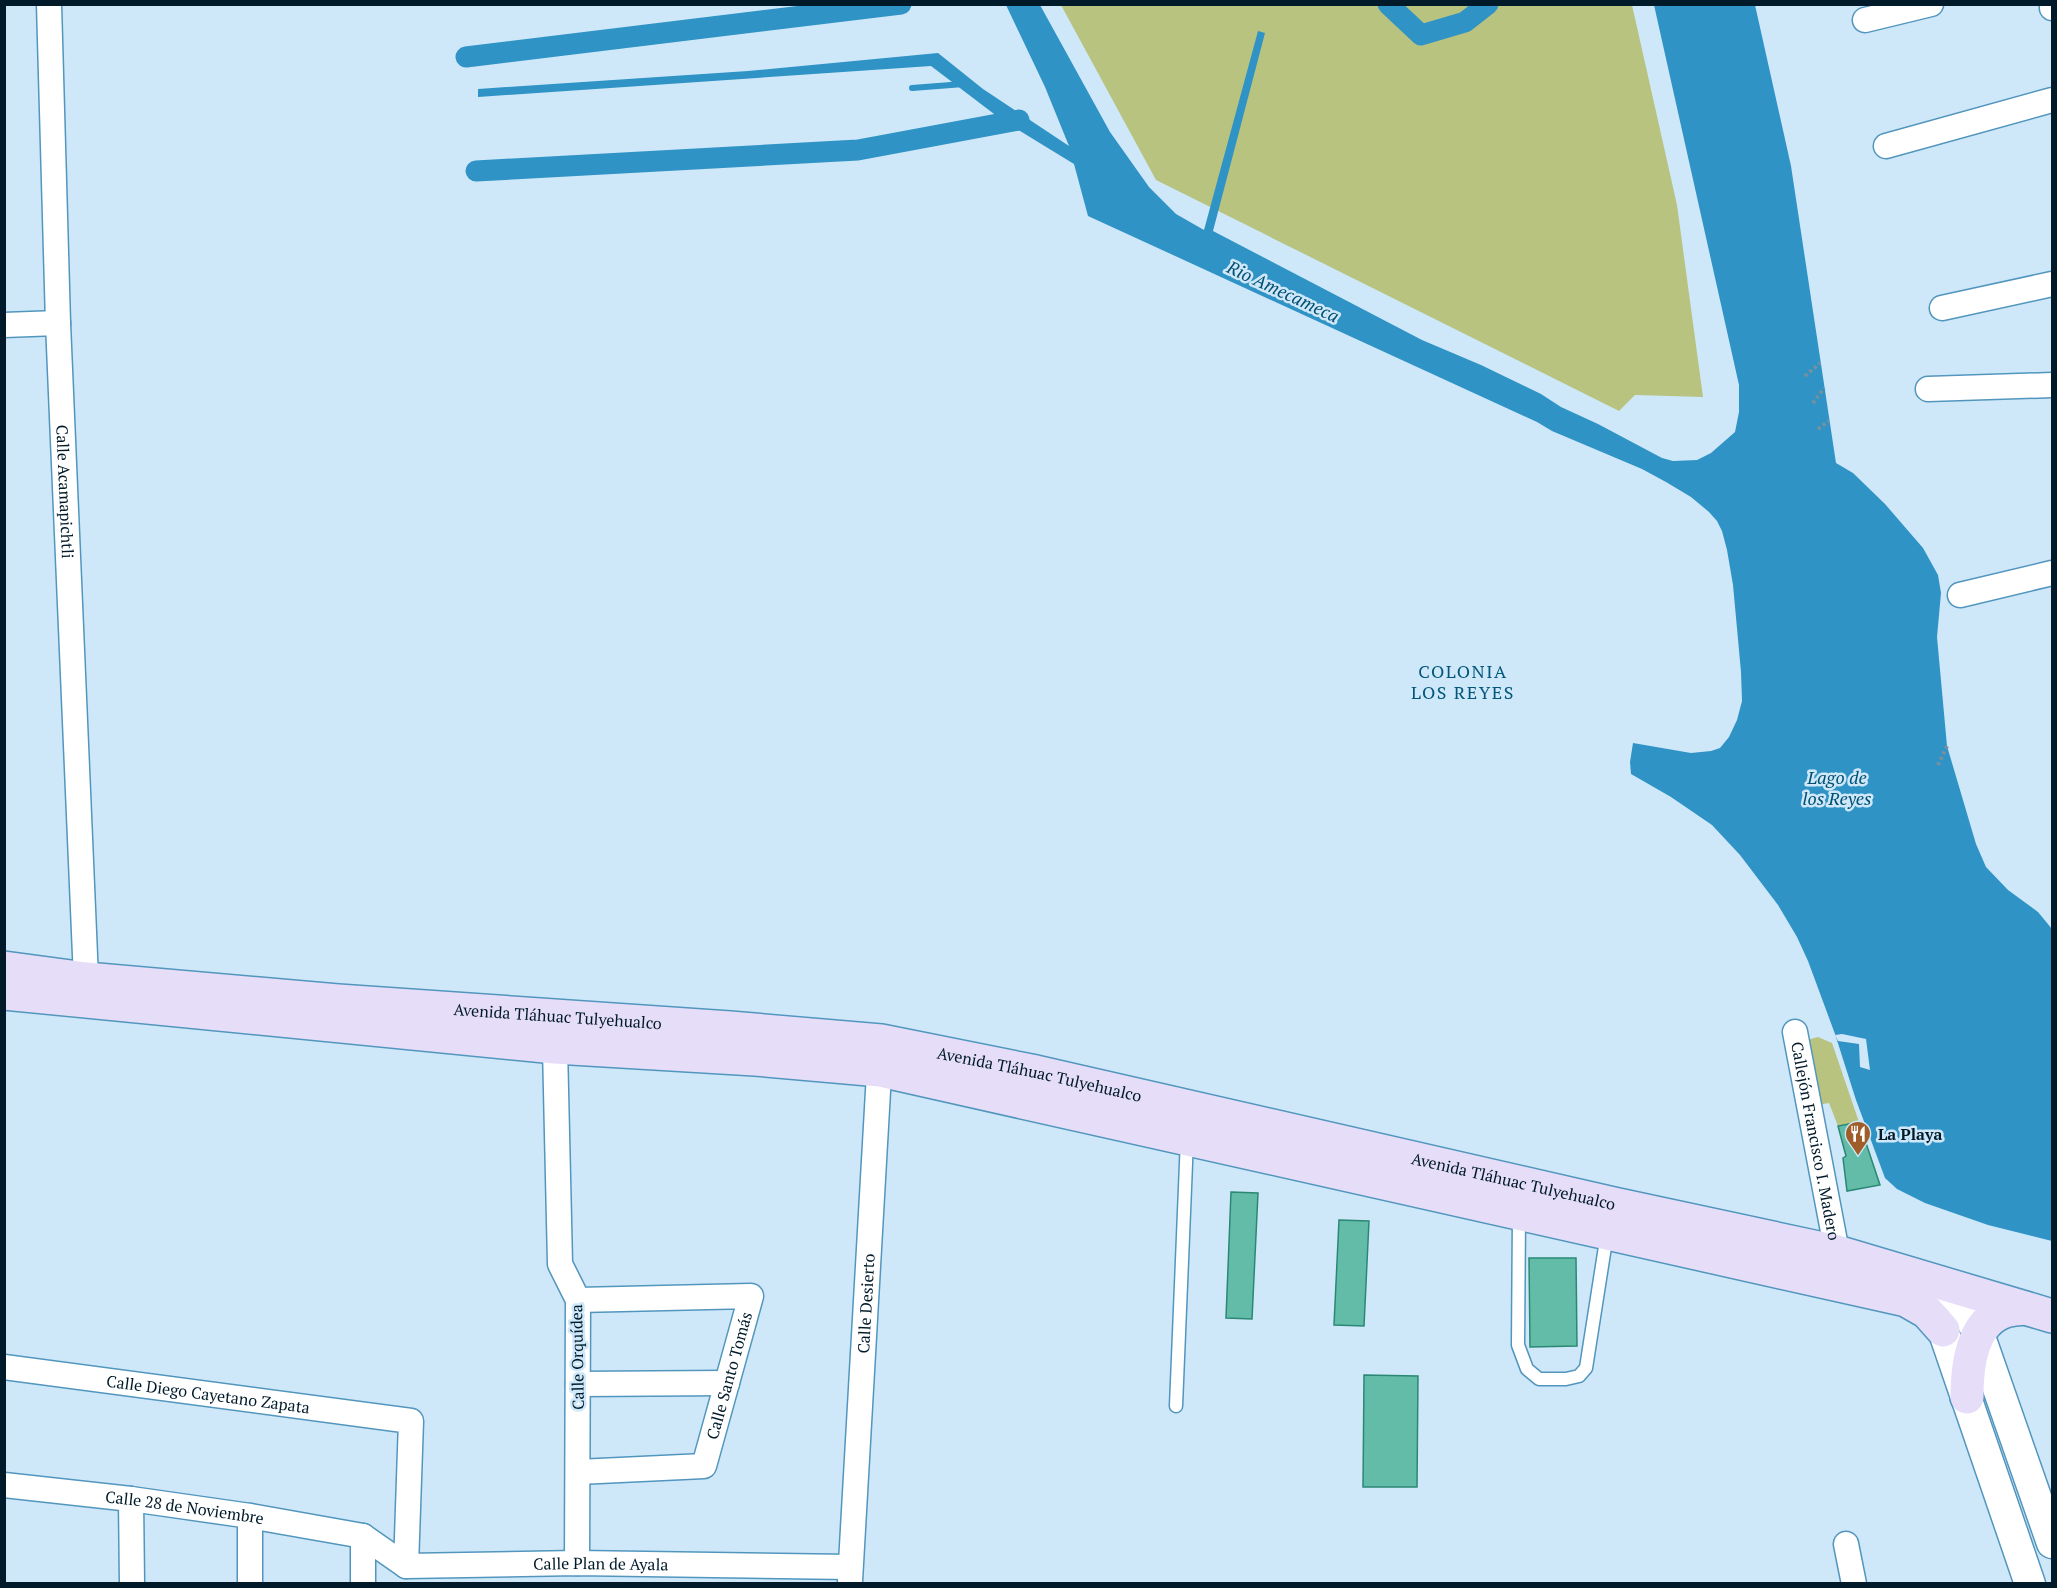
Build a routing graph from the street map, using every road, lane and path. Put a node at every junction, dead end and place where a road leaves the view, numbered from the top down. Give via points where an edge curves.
1 (49, 4) edge
2 (1931, 4) edge
3 (1865, 20) dead end
4 (2052, 100) edge
5 (1886, 146) dead end
6 (2052, 284) edge
7 (1942, 308) dead end
8 (58, 323) junction
9 (4, 325) edge
10 (1820, 363) dead end
11 (1805, 376) dead end
12 (2052, 385) edge
13 (1824, 388) dead end
14 (1928, 389) dead end
15 (1813, 403) dead end
16 (1829, 421) dead end
17 (1818, 429) dead end
18 (2052, 573) edge
19 (1960, 595) dead end
20 (1947, 746) dead end
21 (1938, 765) dead end
22 (4, 968) edge
23 (86, 979) junction
24 (4, 993) edge
25 (338, 1013) junction
26 (1795, 1032) dead end
27 (662, 1038) junction
28 (555, 1047) junction
29 (880, 1056) junction
30 (1189, 1123) junction
31 (1522, 1198) junction
32 (1611, 1219) junction
33 (1836, 1252) junction
34 (1942, 1284) junction
35 (578, 1300) junction
36 (2038, 1312) edge
37 (1944, 1330) joint
38 (1979, 1334) junction
39 (4, 1367) edge
40 (727, 1383) junction
41 (578, 1384) junction
42 (1966, 1397) junction
43 (1176, 1406) dead end
44 (578, 1472) junction
45 (4, 1485) edge
46 (2042, 1487) edge
47 (131, 1499) junction
48 (250, 1516) junction
49 (363, 1536) junction
50 (2052, 1543) edge
51 (1846, 1544) dead end
52 (577, 1563) junction
53 (406, 1566) junction
54 (850, 1575) edge
55 (132, 1584) edge
56 (250, 1584) edge
57 (363, 1584) edge
58 (1854, 1584) edge
59 (2030, 1584) edge

1 - 8 street, Calle Acamapichtli
2 - 3 street
4 - 5 street
6 - 7 street
8 - 9 street
8 - 23 street, Calle Acamapichtli
10 - 11 path
12 - 14 street
13 - 15 path
16 - 17 path
18 - 19 street
20 - 21 path
22 - 23 main road, Avenida Tláhuac Tulyehualco
23 - 25 main road, Avenida Tláhuac Tulyehualco
24 - 25 main road, Avenida Tláhuac Tulyehualco
25 - 27 main road, Avenida Tláhuac Tulyehualco
25 - 28 main road, Avenida Tláhuac Tulyehualco
26 - 33 street, Callejón Francisco I. Madero
27 - 28 main road, Avenida Tláhuac Tulyehualco
27 - 29 main road, Avenida Tláhuac Tulyehualco
28 - 35 street, Calle Orquídea via 560,1264
29 - 30 main road, Avenida Tláhuac Tulyehualco
29 - 54 street, Calle Desierto
30 - 31 main road, Avenida Tláhuac Tulyehualco
30 - 43 lane
31 - 32 main road, Avenida Tláhuac Tulyehualco
31 - 32 lane via 1518,1346 1527,1369 1539,1379 1579,1376 1586,1368
32 - 33 main road, Avenida Tláhuac Tulyehualco
32 - 37 main road, Avenida Tláhuac Tulyehualco via 1906,1300 1927,1312
33 - 34 main road, Avenida Tláhuac Tulyehualco
34 - 36 main road, Avenida Tláhuac Tulyehualco
34 - 38 street via 1960,1302
35 - 40 street, Calle Santo Tomás via 751,1296
35 - 41 street, Calle Orquídea
36 - 38 main road via 2004,1311
37 - 42 street
38 - 42 main road via 1967,1371
38 - 46 street
39 - 53 street, Calle Diego Cayetano Zapata via 411,1421
40 - 41 street
40 - 44 street, Calle Santo Tomás via 704,1466
41 - 44 street, Calle Orquídea
42 - 59 street
44 - 52 street, Calle Orquídea
45 - 47 street, Calle 28 de Noviembre
46 - 50 street
47 - 48 street, Calle 28 de Noviembre
47 - 55 street
48 - 49 street, Calle 28 de Noviembre
48 - 56 street
49 - 53 street
49 - 57 street
51 - 58 street
52 - 53 street, Calle Plan de Ayala
52 - 54 street, Calle Plan de Ayala

